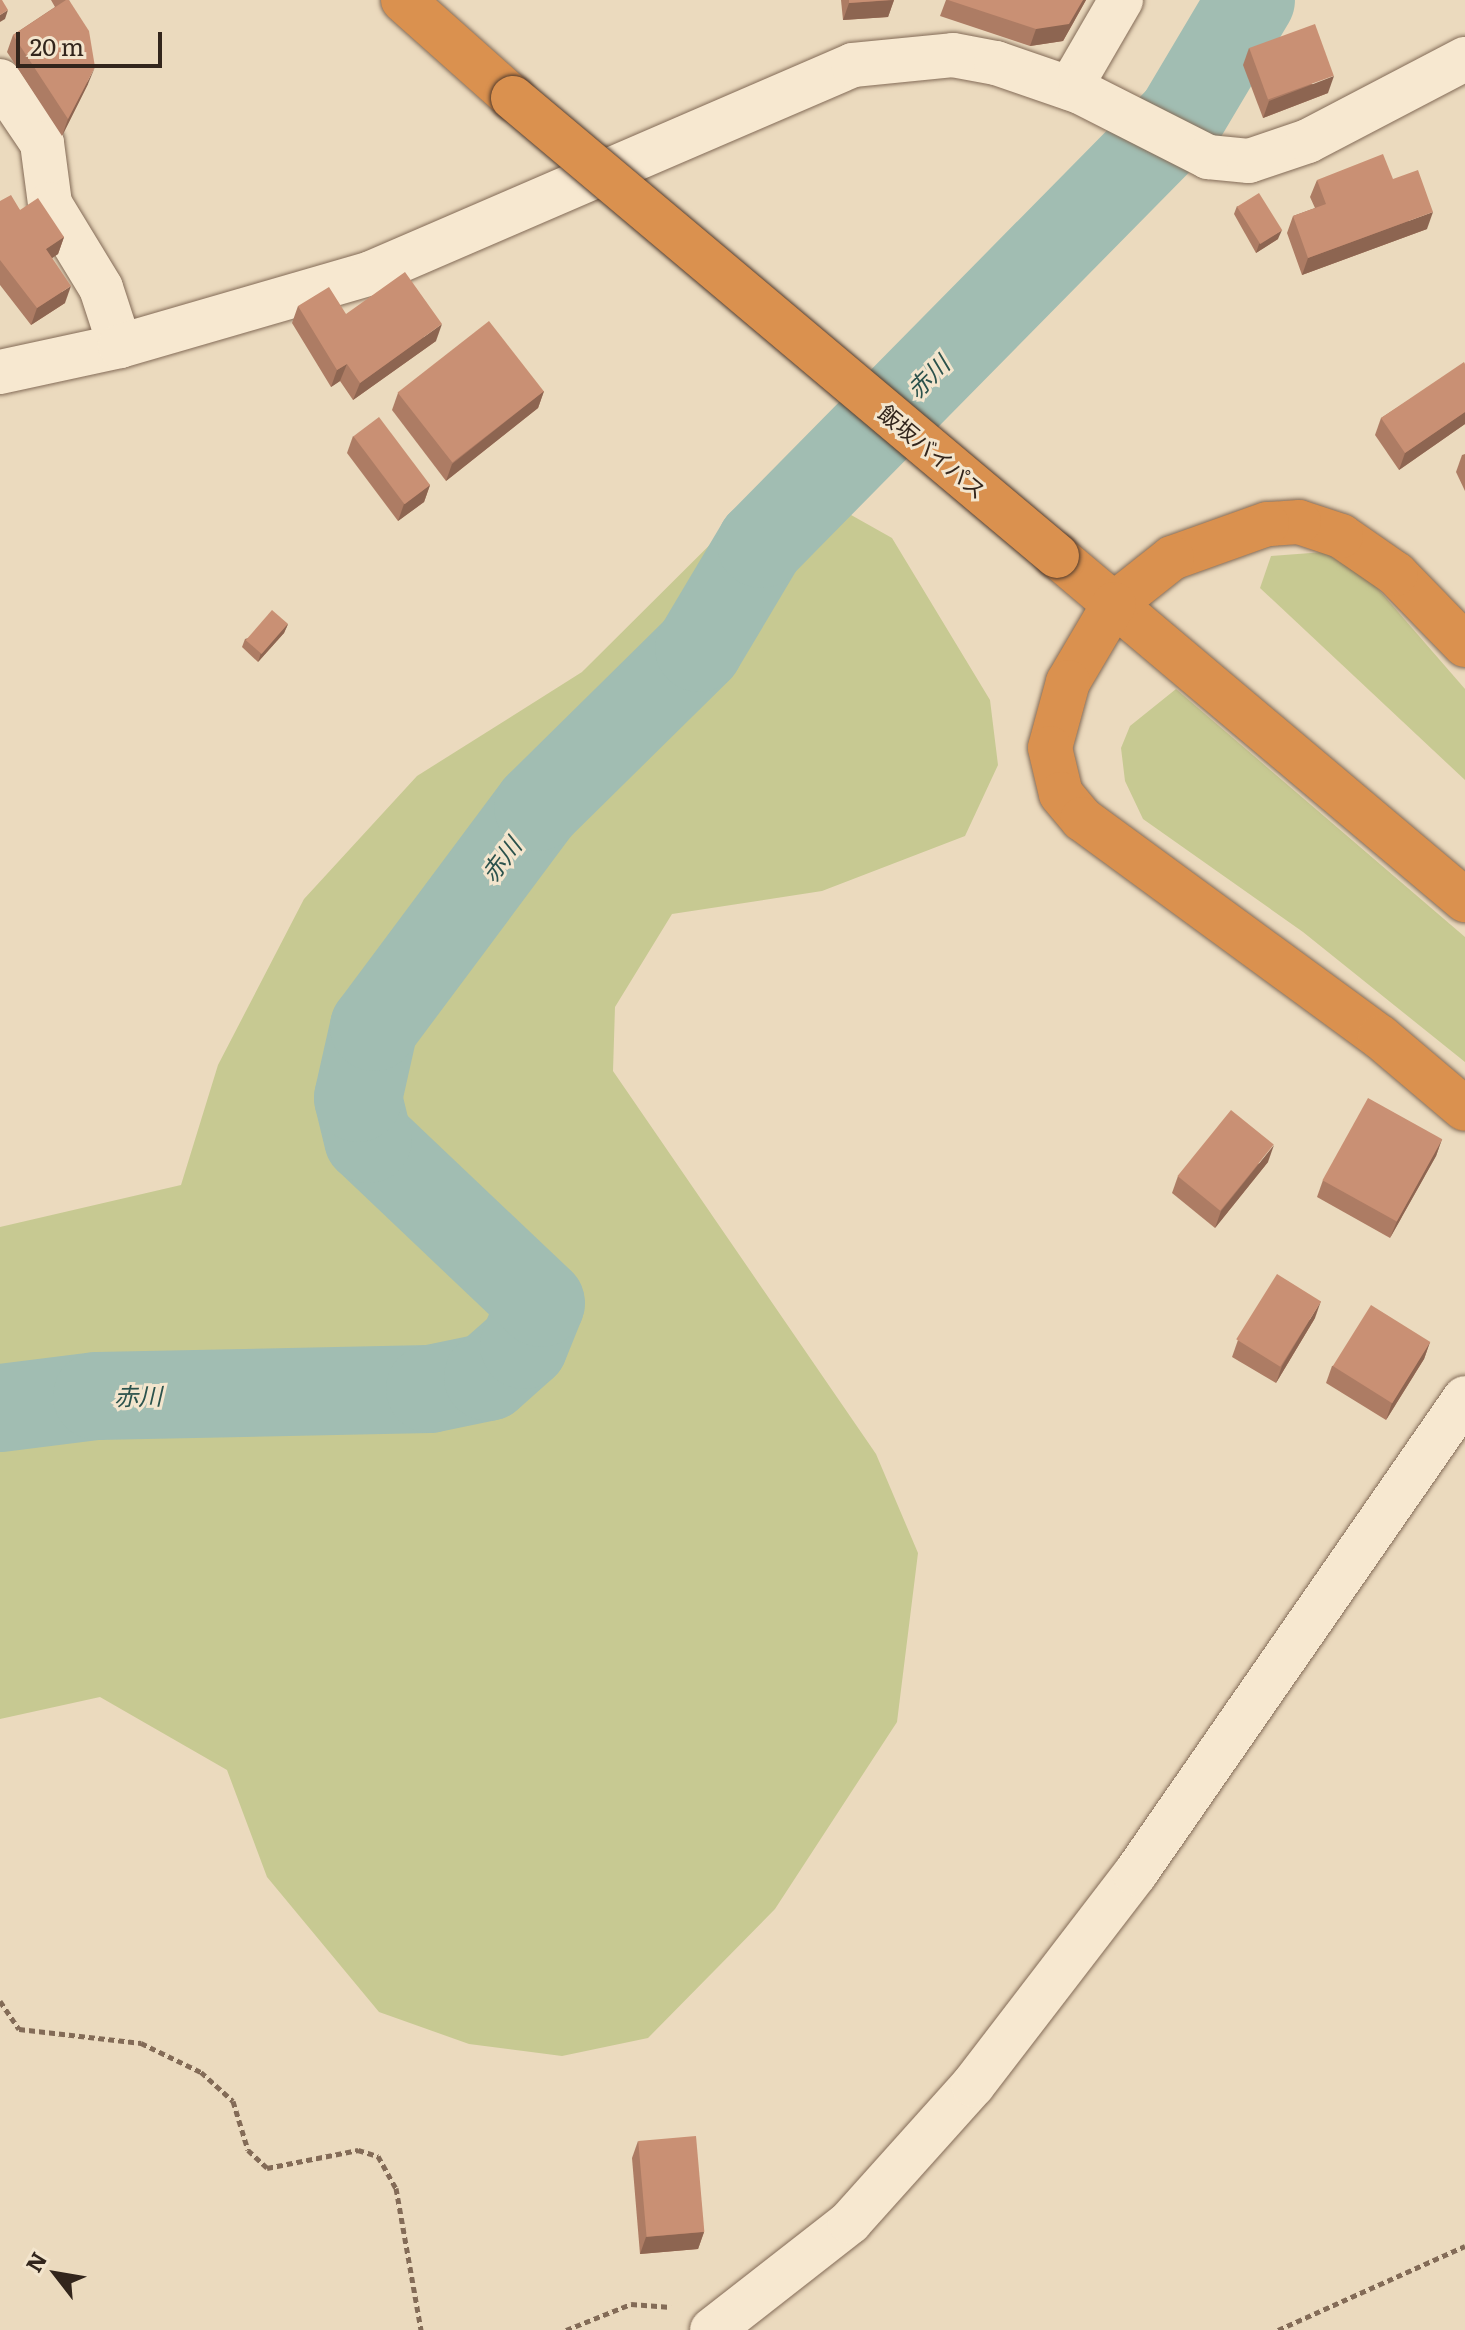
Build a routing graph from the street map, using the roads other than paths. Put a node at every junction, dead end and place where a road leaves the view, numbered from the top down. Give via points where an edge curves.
1 (403, 0) edge
2 (1121, 0) edge
3 (1465, 59) edge
4 (0, 81) edge
5 (1070, 88) junction
6 (120, 346) junction
7 (0, 372) edge
8 (1114, 604) junction
9 (1465, 645) edge
10 (1465, 900) edge
11 (1465, 1109) edge
12 (1465, 1398) edge
13 (714, 2328) edge

1 - 8 highway, 飯坂バイパス, bridge
2 - 5 street
3 - 5 street via 1308,141 1249,161 1208,157
4 - 6 street via 42,143 50,204 101,288
5 - 6 street via 953,55 853,65 371,273
6 - 7 street
8 - 9 highway via 1198,546 1267,524 1299,522 1371,555
8 - 10 highway, 飯坂バイパス
8 - 11 highway via 1058,714 1050,748 1061,794 1147,871 1380,1037
12 - 13 street via 1135,1874 973,2085 850,2222

